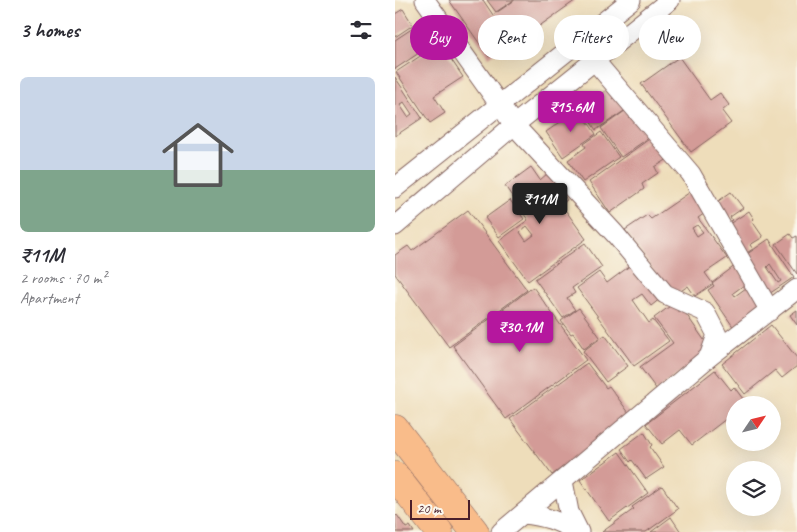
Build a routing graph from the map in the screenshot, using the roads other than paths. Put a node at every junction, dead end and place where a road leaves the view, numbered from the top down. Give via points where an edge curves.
1 (425, 0) edge
2 (631, 0) edge
3 (670, 0) edge
4 (629, 32) edge
5 (594, 60) joint
6 (499, 104) junction
7 (515, 125) junction
8 (395, 188) edge
9 (395, 226) edge
10 (797, 289) edge
11 (770, 311) junction
12 (709, 357) junction
13 (395, 429) edge
14 (395, 476) edge
15 (563, 481) junction
16 (523, 514) junction
17 (439, 532) edge
18 (475, 532) edge
19 (501, 532) edge
20 (578, 532) edge

1 - 6 street
2 - 6 street
3 - 4 street
5 - 7 street
5 - 11 street via 691,174
6 - 7 street
6 - 8 street
7 - 9 street
7 - 12 street via 665,294 705,312 717,335
10 - 11 street
11 - 12 street
12 - 15 street
13 - 18 highway
14 - 17 highway
15 - 16 street
15 - 20 street via 569,512
16 - 19 street
16 - 20 street via 557,520

